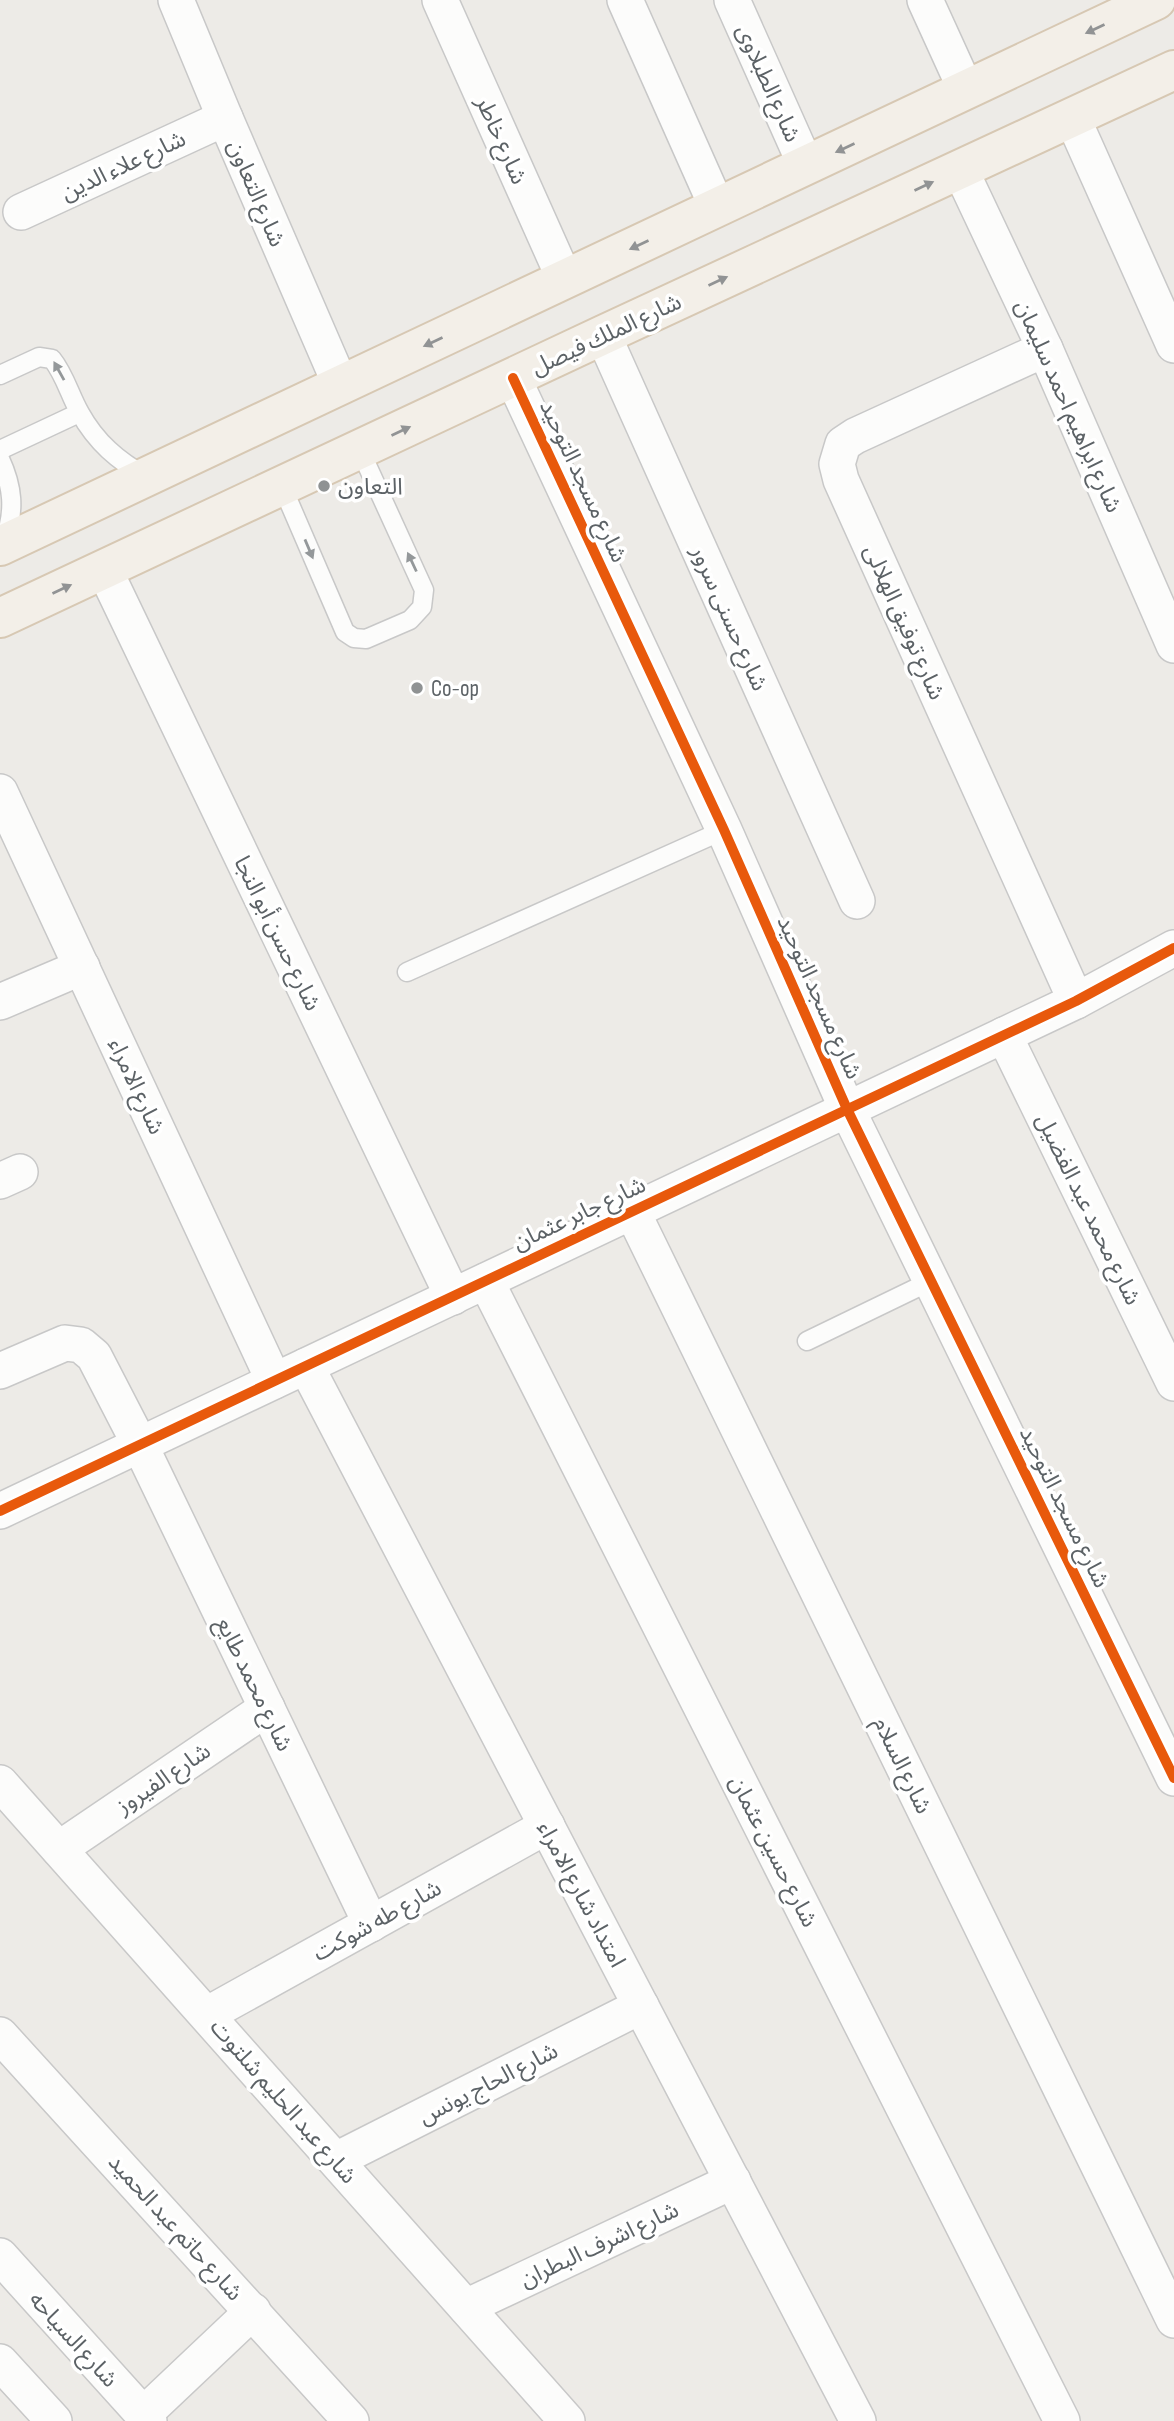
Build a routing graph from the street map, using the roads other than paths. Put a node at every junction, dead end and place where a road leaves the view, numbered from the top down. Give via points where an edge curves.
1 (176, 0) edge
2 (440, 0) edge
3 (625, 0) edge
4 (732, 0) edge
5 (925, 0) edge
6 (1156, 0) edge
7 (1174, 70) edge
8 (966, 90) junction
9 (1072, 117) junction
10 (225, 118) junction
11 (806, 166) junction
12 (960, 169) junction
13 (718, 207) junction
14 (21, 212) dead end
15 (565, 280) junction
16 (603, 335) junction
17 (1174, 345) edge
18 (1045, 349) junction
19 (0, 375) edge
20 (513, 378) junction
21 (341, 386) junction
22 (79, 413) junction
23 (0, 450) edge
24 (360, 450) junction
25 (0, 459) edge
26 (146, 477) junction
27 (282, 486) junction
28 (1, 546) edge
29 (104, 569) junction
30 (0, 618) edge
31 (1174, 645) edge
32 (0, 792) edge
33 (724, 830) junction
34 (858, 901) dead end
35 (1174, 948) edge
36 (82, 967) junction
37 (407, 972) dead end
38 (1076, 1001) junction
39 (0, 1002) edge
40 (1004, 1035) junction
41 (847, 1109) junction
42 (632, 1211) junction
43 (486, 1281) junction
44 (931, 1281) junction
45 (453, 1297) junction
46 (807, 1342) dead end
47 (306, 1366) junction
48 (0, 1371) edge
49 (274, 1381) junction
50 (1174, 1382) edge
51 (140, 1445) junction
52 (0, 1511) edge
53 (267, 1708) junction
54 (1174, 1778) edge
55 (0, 1783) edge
56 (547, 1826) junction
57 (59, 1849) junction
58 (371, 1924) junction
59 (641, 2006) junction
60 (208, 2014) junction
61 (0, 2035) edge
62 (335, 2160) junction
63 (733, 2181) junction
64 (0, 2256) edge
65 (466, 2307) junction
66 (253, 2311) junction
67 (1174, 2319) edge
68 (0, 2362) edge
69 (146, 2418) edge
70 (54, 2421) edge
71 (351, 2421) edge
72 (567, 2421) edge
73 (858, 2421) edge
74 (1062, 2421) edge

1 - 10 street, شارع التعاون
2 - 15 street, شارع خاطر
3 - 13 street
4 - 11 street, شارع الطبلاوى
5 - 8 street
6 -> 8 main road
7 - 9 main road, شارع الملك فيصل
8 -> 11 main road
9 - 12 main road, شارع الملك فيصل
9 - 17 street
10 - 14 street, شارع علاء الدين
10 - 21 street, شارع التعاون
11 - 13 main road
16 -> 12 main road, شارع الملك فيصل
12 - 18 street, شارع ابراهيم احمد سليمان
13 -> 15 main road
15 -> 21 main road
16 - 20 main road, شارع الملك فيصل
16 - 34 street, شارع حسنى سرور
18 - 31 street, شارع ابراهيم احمد سليمان
18 - 38 street, شارع توفيق الهلالى via 855,436 843,444 837,464
22 -> 19 lane via 52,359 39,357
24 -> 20 main road, شارع الملك فيصل
20 - 33 street, شارع مسجد التوحيد
21 - 26 main road
22 - 23 lane
22 - 26 lane via 109,452
24 - 27 main road, شارع الملك فيصل
27 -> 24 lane via 345,632 366,639 410,620 422,607 424,590
25 - 28 lane via 13,499 11,523
26 - 28 main road
27 - 29 main road, شارع الملك فيصل
30 -> 29 main road, شارع الملك فيصل
29 - 45 street, شارع حسن أبو النجا
32 - 36 street, شارع الامراء
33 - 37 lane
33 - 41 street, شارع مسجد التوحيد
35 - 38 street, شارع جابر عثمان
36 - 39 street
36 - 49 street, شارع الامراء
38 - 40 street, شارع جابر عثمان
40 - 41 street, شارع جابر عثمان
40 - 50 street, شارع محمد عبد الفضيل
41 - 42 street, شارع جابر عثمان
41 - 44 street, شارع مسجد التوحيد
42 - 43 street, شارع جابر عثمان
42 - 67 street, شارع السلام
43 - 45 street, شارع جابر عثمان
43 - 74 street, شارع حسين عثمان
44 - 46 lane
44 - 54 street, شارع مسجد التوحيد
45 - 47 street, شارع جابر عثمان
47 - 49 street, شارع جابر عثمان
47 - 56 street, امتداد شارع الامراء
48 - 51 street, شارع محمد طايع via 65,1343 81,1345 94,1356
49 - 51 street, شارع جابر عثمان
51 - 52 street, شارع جابر عثمان
51 - 53 street, شارع محمد طايع
53 - 57 street, شارع الفيروز
53 - 58 street, شارع محمد طايع
55 - 57 street, شارع عبد الحليم شلتوت
56 - 58 street, شارع طه شوكت
56 - 59 street, امتداد شارع الامراء
57 - 60 street, شارع عبد الحليم شلتوت
58 - 60 street, شارع طه شوكت
59 - 62 street, شارع الحاج يونس
59 - 63 street, امتداد شارع الامراء
60 - 62 street, شارع عبد الحليم شلتوت
61 - 66 street, شارع حاتم عبد الحميد
62 - 65 street, شارع عبد الحليم شلتوت
63 - 65 street, شارع اشرف البطران
63 - 73 street, امتداد شارع الامراء
64 - 69 street, شارع السياحه
65 - 72 street, شارع عبد الحليم شلتوت
66 - 69 street
66 - 71 street, شارع حاتم عبد الحميد
68 - 70 street

